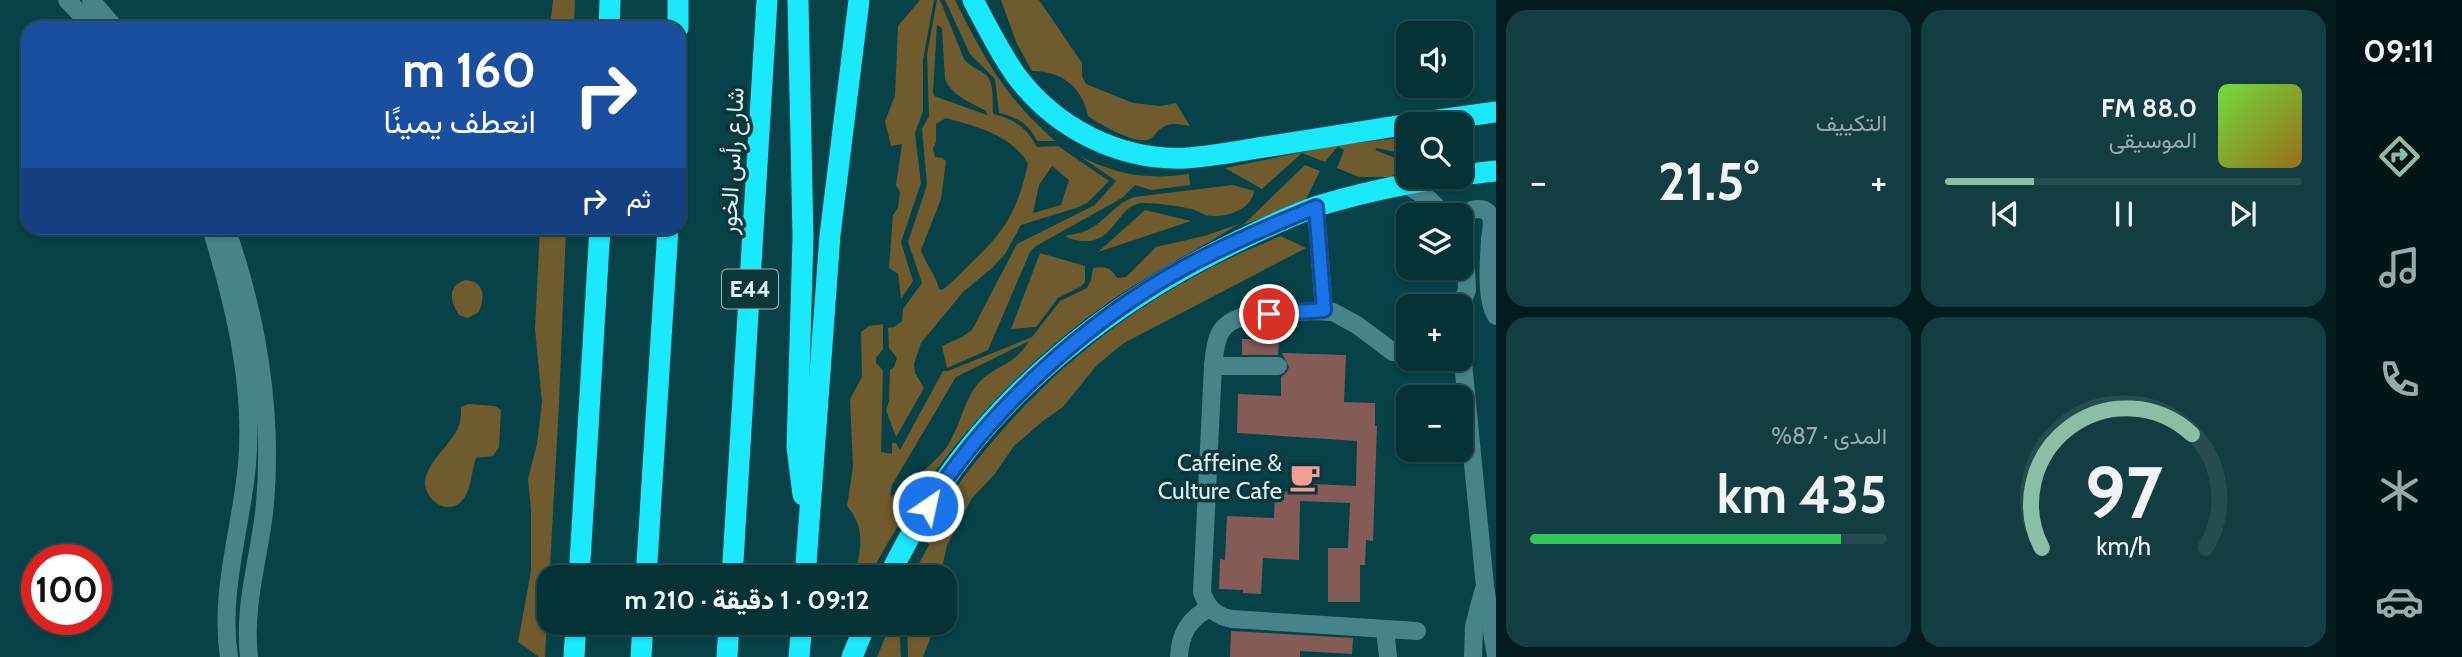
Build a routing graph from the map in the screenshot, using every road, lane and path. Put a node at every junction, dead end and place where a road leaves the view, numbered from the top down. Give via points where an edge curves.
1 (67, 0) edge
2 (91, 0) edge
3 (610, 0) edge
4 (678, 0) edge
5 (767, 0) edge
6 (798, 0) edge
7 (859, 0) edge
8 (972, 0) edge
9 (87, 21) edge
10 (109, 21) edge
11 (610, 21) edge
12 (678, 21) edge
13 (1496, 112) edge
14 (1473, 115) edge
15 (1396, 126) edge
16 (1496, 171) edge
17 (1473, 174) edge
18 (1396, 187) edge
19 (1414, 189) edge
20 (1433, 203) edge
21 (1316, 207) junction
22 (213, 235) edge
23 (228, 235) edge
24 (600, 235) edge
25 (668, 235) edge
26 (1465, 294) edge
27 (1324, 310) junction
28 (1496, 316) edge
29 (1393, 352) dead end
30 (1213, 366) junction
31 (1278, 366) dead end
32 (1464, 371) edge
33 (810, 509) junction
34 (580, 565) edge
35 (647, 565) edge
36 (733, 565) edge
37 (806, 565) edge
38 (895, 565) edge
39 (1485, 586) junction
40 (1210, 608) junction
41 (1496, 609) edge
42 (1385, 629) junction
43 (1416, 631) dead end
44 (575, 635) edge
45 (642, 635) edge
46 (728, 635) edge
47 (801, 635) edge
48 (861, 635) edge
49 (573, 655) edge
50 (229, 657) edge
51 (248, 657) edge
52 (641, 657) edge
53 (727, 657) edge
54 (799, 657) edge
55 (852, 657) edge
56 (1179, 657) edge
57 (1388, 657) edge
58 (1473, 657) edge
59 (1496, 657) edge

1 - 9 street
2 - 10 street
3 - 11 highway
4 - 12 highway
5 - 36 highway, شارع رأس الخور / E44
6 - 33 highway via 803,237 797,447 799,479
7 - 33 highway via 830,235
8 - 15 highway via 1030,92 1073,128 1118,148 1160,157 1207,156
13 - 14 highway
16 - 17 highway
18 - 21 highway
19 - 20 street
21 - 27 street
21 - 38 highway via 1185,267 1072,345 1011,401 962,457
22 - 50 street via 237,326 246,393 244,495 225,617
23 - 51 street via 253,325 266,421 267,485 249,592
24 - 34 highway
25 - 35 highway
26 - 28 street via 1464,217 1472,209 1483,209 1492,223 1489,265
27 - 29 street via 1345,318
27 - 30 street via 1235,318 1218,335
30 - 31 street
30 - 40 street via 1201,582
32 - 39 street
33 - 37 highway
39 - 41 street
39 - 58 street via 1474,626
39 - 59 street
40 - 42 street via 1232,619
40 - 56 street via 1185,629
42 - 43 street
42 - 57 street
44 - 49 highway
45 - 52 highway
46 - 53 highway
47 - 54 highway
48 - 55 highway

